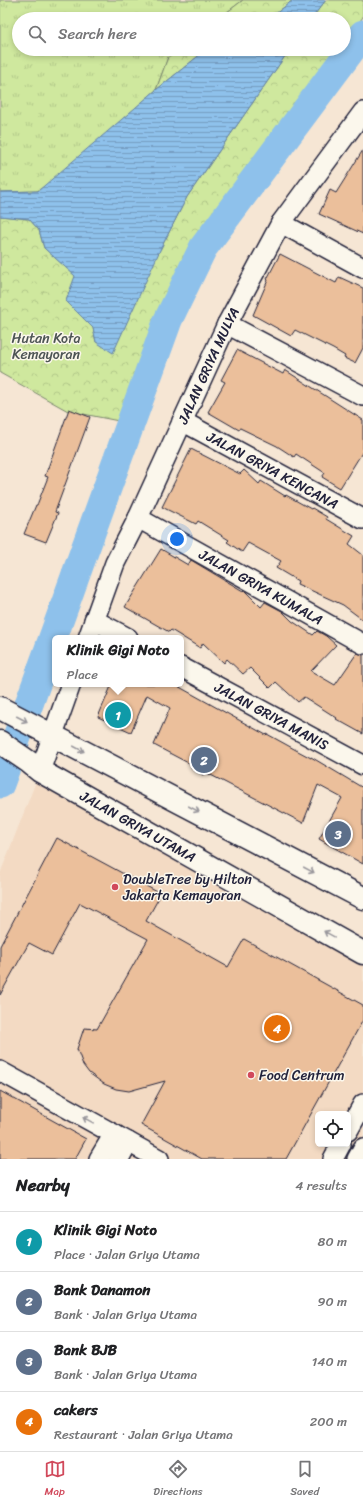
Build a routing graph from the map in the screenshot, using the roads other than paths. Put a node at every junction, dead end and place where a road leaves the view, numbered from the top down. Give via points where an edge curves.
1 (363, 112) edge
2 (356, 134) edge
3 (281, 223) junction
4 (363, 268) edge
5 (227, 324) junction
6 (363, 396) edge
7 (182, 420) junction
8 (138, 518) junction
9 (363, 520) edge
10 (94, 620) junction
11 (89, 635) edge
12 (122, 635) edge
13 (363, 644) edge
14 (184, 669) edge
15 (70, 687) edge
16 (0, 708) edge
17 (49, 733) junction
18 (0, 742) edge
19 (363, 765) edge
20 (35, 766) junction
21 (363, 898) edge
22 (363, 953) edge
23 (0, 1071) edge
24 (363, 1104) edge
25 (351, 1126) edge
26 (121, 1138) junction
27 (339, 1147) edge
28 (363, 1148) edge
29 (99, 1159) edge
30 (119, 1159) edge
31 (159, 1159) edge
32 (333, 1159) edge
33 (357, 1159) edge

1 - 2 street, JALAN GRIYA MULYA
2 - 3 street, JALAN GRIYA MULYA
3 - 4 street
3 - 5 street, JALAN GRIYA MULYA
5 - 6 street
5 - 7 street, JALAN GRIYA MULYA
7 - 8 street, JALAN GRIYA MULYA
7 - 9 street, JALAN GRIYA KENCANA
8 - 10 street, JALAN GRIYA MULYA via 115,563
8 - 13 street, JALAN GRIYA KUMALA
10 - 11 street, JALAN GRIYA MULYA
10 - 12 street
14 - 19 street, JALAN GRIYA MANIS
15 - 17 street
16 -> 17 main road
17 - 20 street
17 -> 21 main road
18 - 20 main road, JALAN GRIYA UTAMA
22 -> 20 main road, JALAN GRIYA UTAMA
26 -> 23 street
24 - 25 street
26 - 29 street
26 - 30 street
26 - 31 street
27 - 32 street
28 - 33 street

